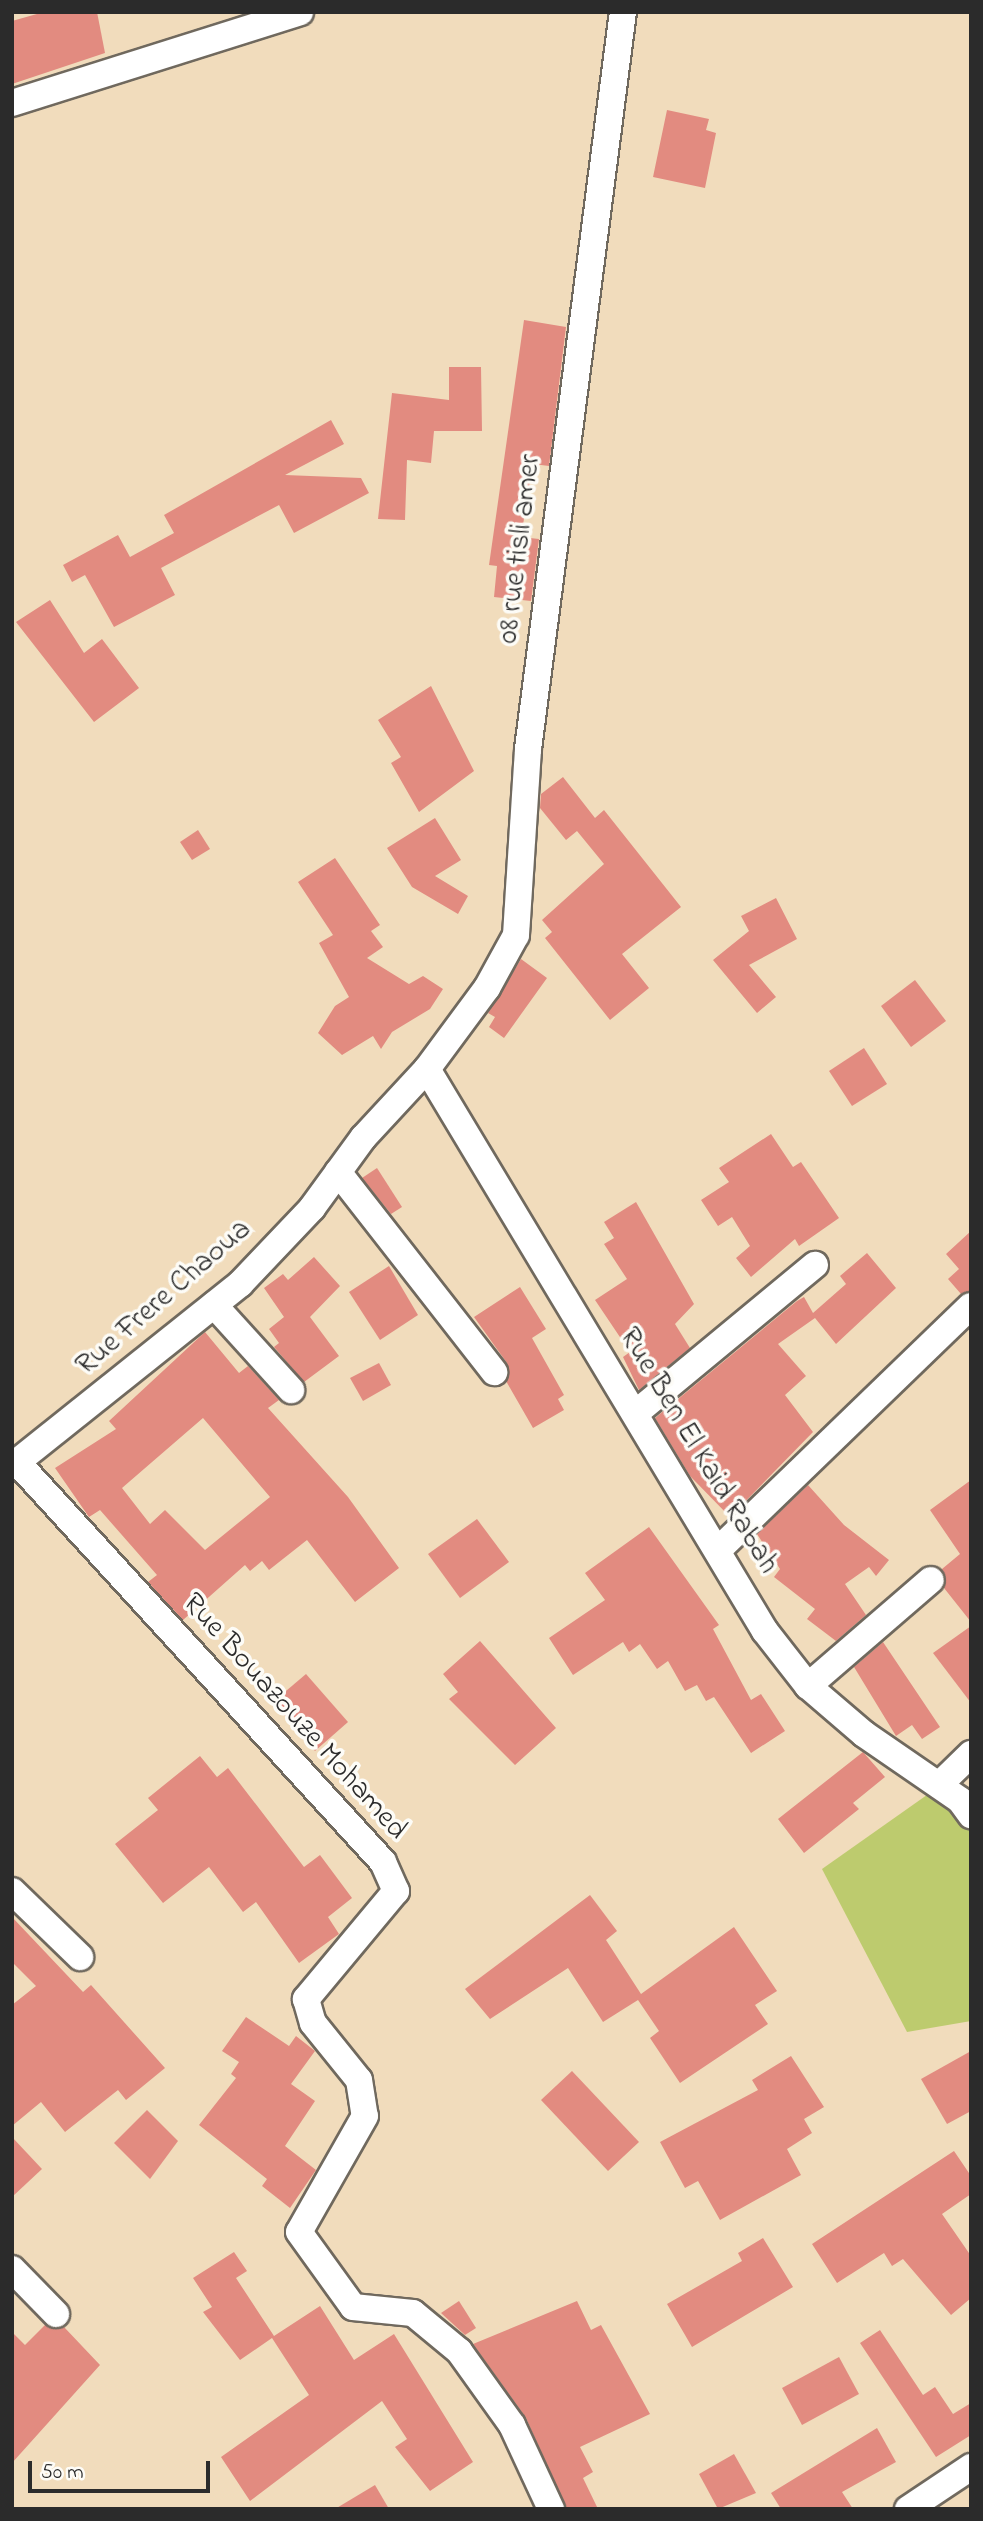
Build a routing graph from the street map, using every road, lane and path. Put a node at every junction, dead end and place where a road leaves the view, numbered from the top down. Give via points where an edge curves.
1 (300, 12) edge
2 (622, 12) edge
3 (12, 103) edge
4 (426, 1069) junction
5 (338, 1172) junction
6 (815, 1265) dead end
7 (214, 1305) junction
8 (971, 1306) edge
9 (494, 1372) dead end
10 (291, 1390) dead end
11 (637, 1412) junction
12 (15, 1464) edge
13 (718, 1550) junction
14 (931, 1580) dead end
15 (808, 1686) junction
16 (971, 1754) edge
17 (939, 1785) junction
18 (971, 1815) edge
19 (12, 1891) edge
20 (80, 1957) dead end
21 (12, 2269) edge
22 (56, 2314) dead end
23 (971, 2467) edge
24 (551, 2509) edge
25 (908, 2509) edge

1 - 3 street
2 - 4 street, 08 rue tisli amer via 528,749 516,935 487,988
4 - 5 street, Rue Frere Chaoua
4 - 11 street, Rue Ben El Kaid Rabah
5 - 7 street, Rue Frere Chaoua via 312,1208
5 - 9 street
6 - 11 street
7 - 10 street
7 - 12 street, Rue Frere Chaoua
8 - 13 street
11 - 13 street, Rue Ben El Kaid Rabah
12 - 24 street, Rue Bouazouze Mohamed via 383,1862 396,1891 306,1999 313,2023 359,2080 365,2116 299,2232 353,2307 413,2313 459,2351 513,2425
13 - 15 street, Rue Ben El Kaid Rabah via 765,1630
14 - 15 street
15 - 17 street, Rue Ben El Kaid Rabah
16 - 17 street
17 - 18 street, Rue Ben El Kaid Rabah
19 - 20 street
21 - 22 street
23 - 25 street

